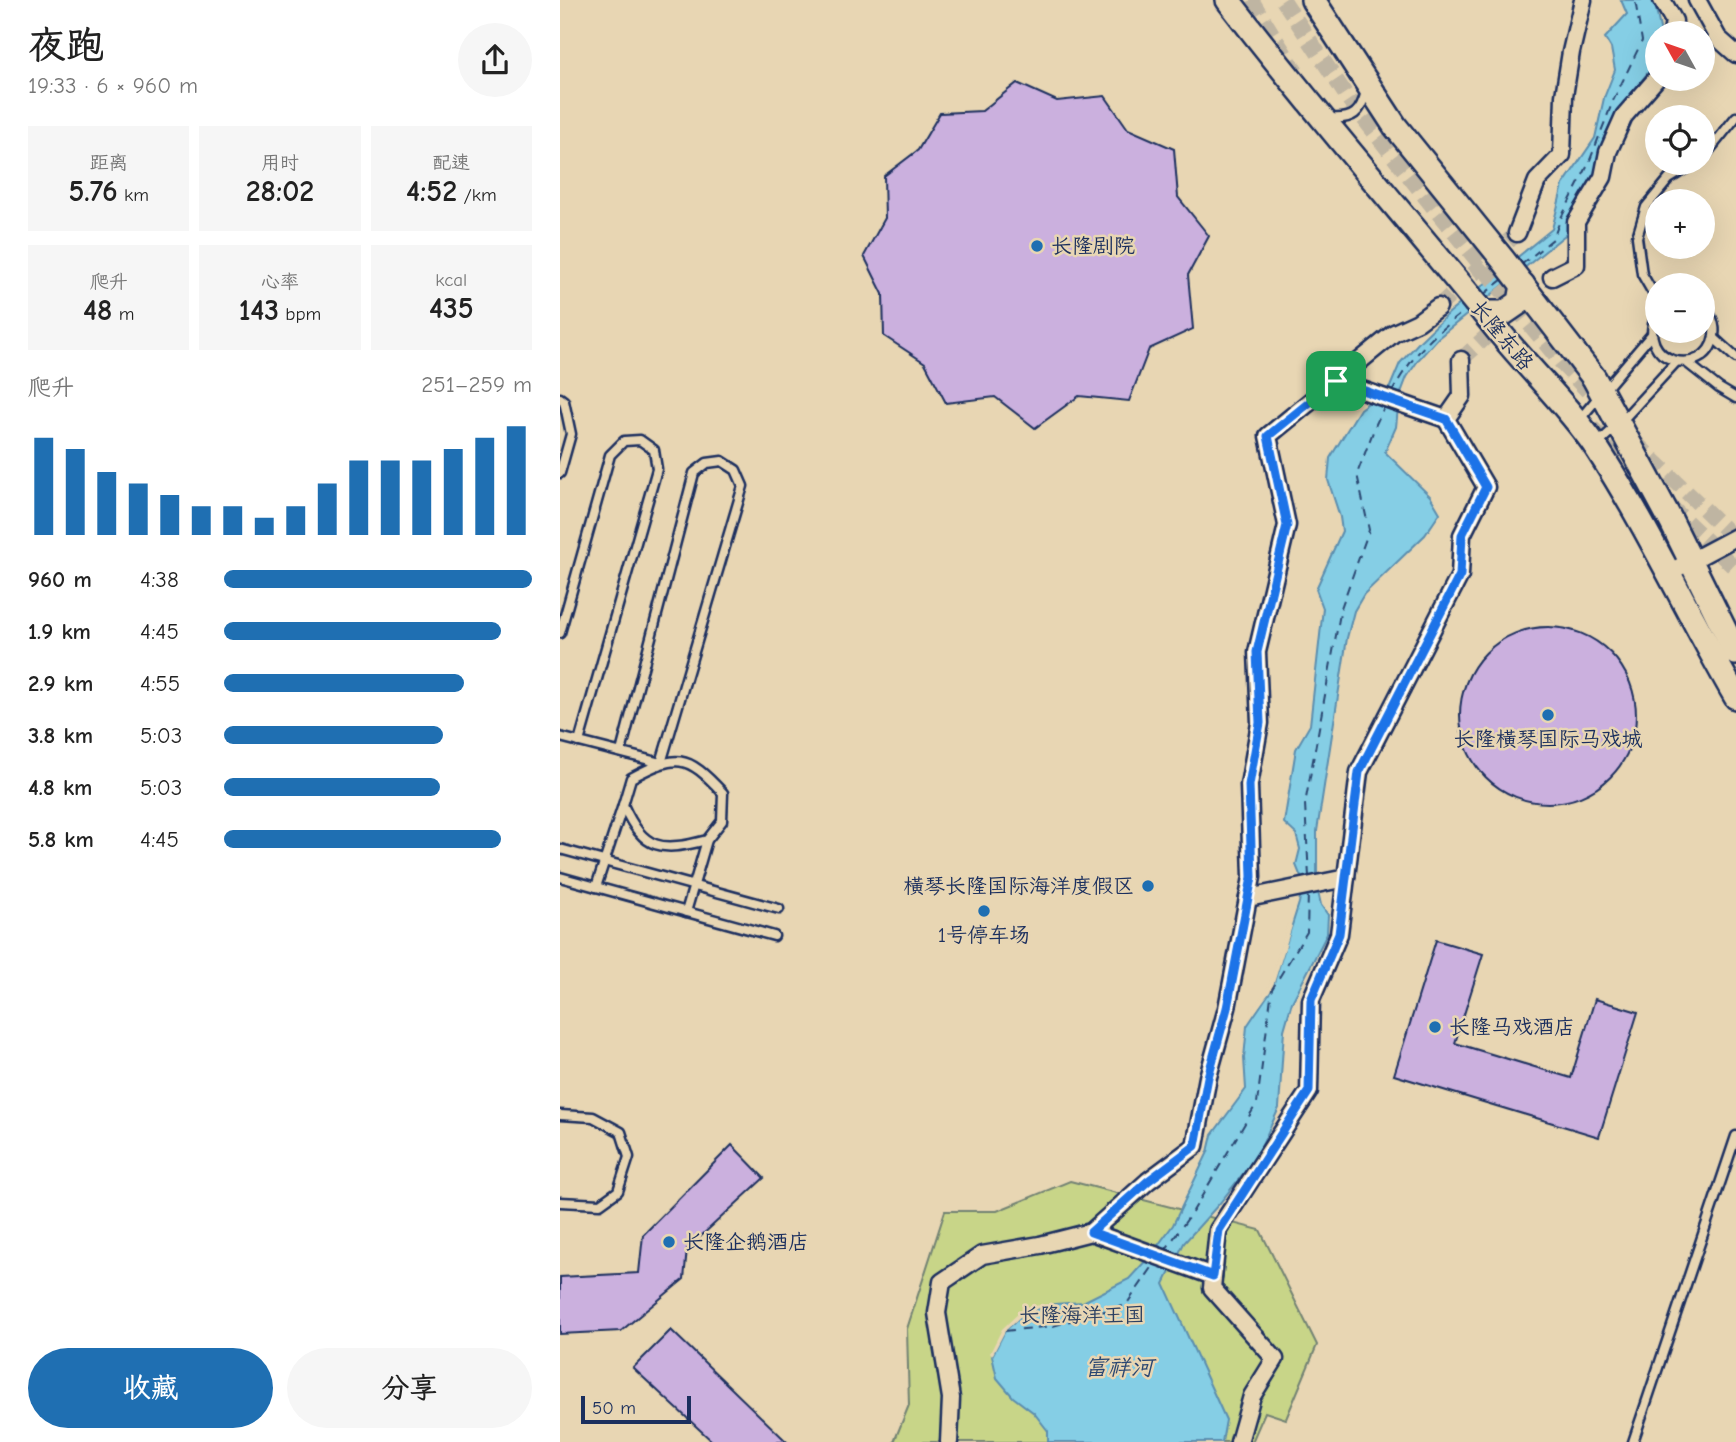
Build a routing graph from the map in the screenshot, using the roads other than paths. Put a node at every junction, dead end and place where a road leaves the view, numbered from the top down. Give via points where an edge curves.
1 (1228, 0) edge
2 (1313, 0) edge
3 (1583, 0) edge
4 (1662, 0) edge
5 (1697, 0) edge
6 (1673, 21) edge
7 (1736, 54) edge
8 (1361, 74) junction
9 (1646, 91) edge
10 (1304, 96) junction
11 (1735, 120) edge
12 (1715, 144) edge
13 (1676, 175) edge
14 (1517, 233) tunnel mouth
15 (1552, 277) dead end
16 (1645, 279) edge
17 (1523, 285) junction
18 (1438, 307) tunnel mouth
19 (1485, 313) junction
20 (1715, 339) edge
21 (1645, 342) edge
22 (1656, 343) edge
23 (1711, 343) edge
24 (1736, 358) edge
25 (1461, 360) dead end
26 (1676, 362) junction
27 (1686, 362) junction
28 (1336, 381) junction
29 (1602, 392) junction
30 (560, 398) edge
31 (1736, 398) edge
32 (1446, 419) junction
33 (1577, 422) junction
34 (1618, 425) junction
35 (1595, 446) junction
36 (560, 473) edge
37 (1736, 537) edge
38 (1689, 559) junction
39 (1670, 572) junction
40 (560, 633) edge
41 (1736, 653) edge
42 (1736, 697) edge
43 (560, 737) edge
44 (579, 742) junction
45 (621, 752) junction
46 (661, 763) junction
47 (624, 805) junction
48 (707, 840) junction
49 (560, 849) edge
50 (604, 861) junction
51 (560, 877) edge
52 (1346, 878) junction
53 (694, 885) junction
54 (596, 887) junction
55 (1248, 898) junction
56 (779, 909) dead end
57 (686, 912) junction
58 (774, 936) dead end
59 (560, 1115) edge
60 (1736, 1136) edge
61 (560, 1202) edge
62 (1091, 1232) junction
63 (1213, 1276) junction
64 (949, 1442) edge
65 (1239, 1442) edge
66 (1633, 1442) edge

1 - 10 main road, 长隆东路
2 - 8 main road
3 - 14 street via 1564,96 1562,155 1537,181
4 - 6 street
5 - 7 street via 1718,38
8 - 10 lane via 1367,92 1361,109 1345,119 1327,118
8 - 17 main road via 1395,126
9 - 15 street via 1624,117 1608,152 1603,177 1576,222 1576,265
10 - 19 main road, 长隆东路
11 - 12 lane
13 - 16 lane via 1646,206 1637,237
17 - 19 main road via 1520,302 1504,313
17 - 29 main road
18 - 28 street via 1394,333
19 - 33 main road, 长隆东路
20 - 24 lane
21 - 29 lane
22 - 26 lane via 1659,352
23 - 27 lane via 1704,354
25 - 32 street via 1462,396
26 - 27 lane
26 - 34 lane
27 - 31 lane
28 - 32 street
28 - 55 street via 1268,436 1287,525 1257,652 1260,723 1249,785 1252,877
29 - 33 lane
29 - 34 main road
30 - 36 lane via 571,434
32 - 52 street via 1486,487 1462,535 1460,575 1359,772
33 - 35 main road, 长隆东路
34 - 35 lane
34 - 38 main road
35 - 39 main road, 长隆东路
37 - 38 street
38 - 39 street
38 - 41 main road
39 - 42 main road, 长隆东路
40 - 44 lane via 610,455 624,441 640,440 654,450 657,469
43 - 44 lane
44 - 45 lane
45 - 46 lane
45 - 46 lane via 694,473 707,463 722,461 736,470 743,486
46 - 47 lane via 631,778
46 - 48 lane via 677,760 704,773 723,793 722,821
47 - 48 lane via 634,828 653,845 678,847
47 - 50 lane
48 - 53 lane
49 - 50 lane
50 - 53 lane
50 - 54 lane
51 - 54 lane
52 - 55 street
52 - 63 street via 1339,934 1311,1000 1309,1091 1219,1230
53 - 56 lane
53 - 57 lane
54 - 57 lane
55 - 62 street via 1195,1146
57 - 58 lane
59 - 61 lane via 593,1117 621,1132 629,1157 618,1191 600,1204
60 - 66 lane
62 - 63 street
62 - 64 street via 982,1255 942,1282 937,1313 951,1398
63 - 65 street via 1212,1289 1275,1359 1252,1396

